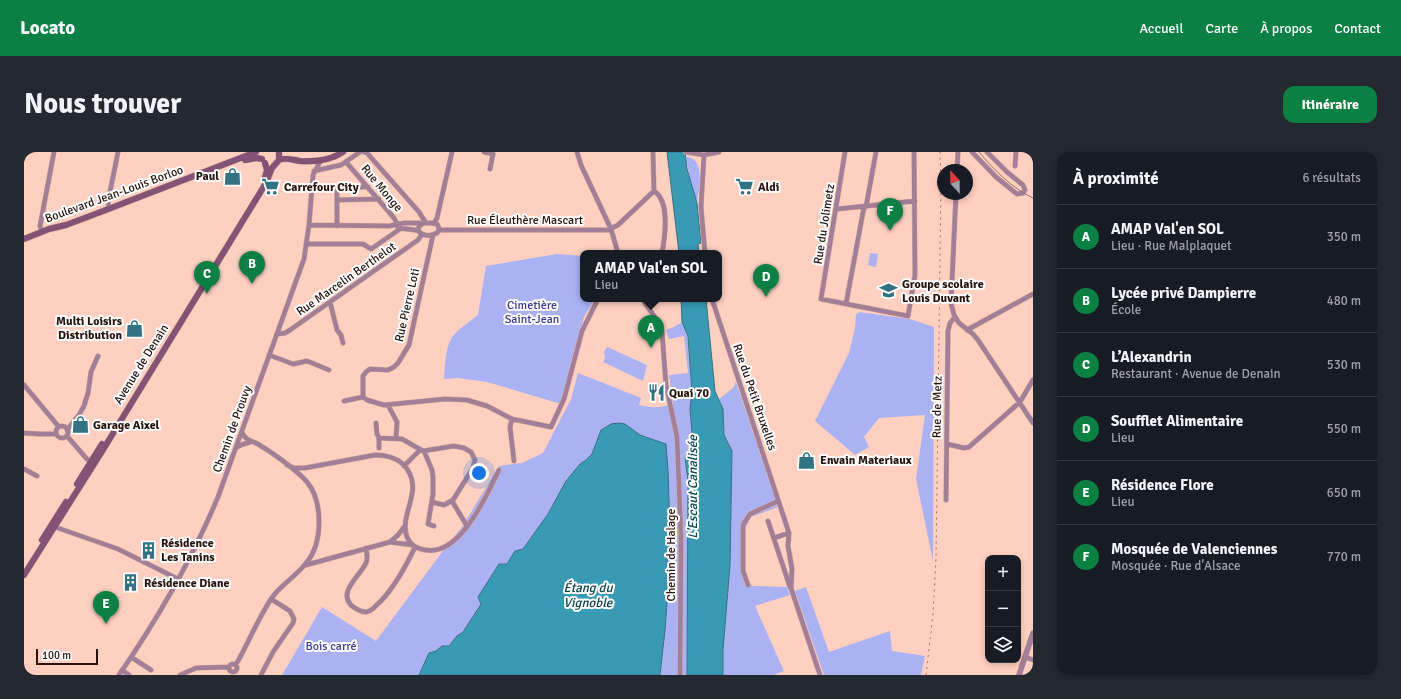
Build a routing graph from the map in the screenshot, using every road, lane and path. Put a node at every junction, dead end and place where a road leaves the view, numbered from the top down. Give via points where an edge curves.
1 (54, 152) edge
2 (118, 152) edge
3 (256, 152) edge
4 (263, 152) edge
5 (279, 152) edge
6 (343, 152) edge
7 (360, 152) edge
8 (364, 152) edge
9 (452, 152) edge
10 (484, 152) edge
11 (577, 152) edge
12 (653, 152) edge
13 (686, 152) edge
14 (719, 152) edge
15 (845, 152) edge
16 (876, 152) edge
17 (914, 152) edge
18 (958, 152) edge
19 (972, 152) edge
20 (987, 152) edge
21 (1016, 152) edge
22 (704, 155) junction
23 (321, 160) junction
24 (264, 161) junction
25 (277, 162) junction
26 (346, 162) junction
27 (957, 164) edge
28 (1015, 166) dead end
29 (490, 169) dead end
30 (314, 171) junction
31 (194, 177) junction
32 (368, 187) junction
33 (654, 191) junction
34 (379, 199) junction
35 (338, 200) junction
36 (956, 200) edge
37 (915, 201) junction
38 (865, 207) junction
39 (109, 209) junction
40 (836, 209) junction
41 (425, 223) junction
42 (434, 223) junction
43 (310, 225) junction
44 (337, 226) junction
45 (399, 226) junction
46 (611, 229) junction
47 (439, 230) junction
48 (42, 232) junction
49 (421, 233) junction
50 (24, 234) edge
51 (433, 235) junction
52 (24, 239) edge
53 (307, 244) junction
54 (617, 250) edge
55 (662, 250) edge
56 (705, 250) edge
57 (1033, 294) edge
58 (330, 302) junction
59 (596, 302) edge
60 (644, 302) edge
61 (713, 302) edge
62 (846, 304) junction
63 (955, 317) junction
64 (967, 330) junction
65 (277, 334) junction
66 (343, 343) dead end
67 (269, 355) junction
68 (98, 356) dead end
69 (329, 370) dead end
70 (1033, 380) edge
71 (24, 385) edge
72 (363, 397) junction
73 (344, 401) dead end
74 (1020, 402) junction
75 (388, 405) junction
76 (512, 420) junction
77 (376, 423) dead end
78 (1033, 423) edge
79 (59, 426) junction
80 (67, 430) junction
81 (24, 433) edge
82 (242, 433) junction
83 (56, 434) junction
84 (67, 436) junction
85 (379, 438) junction
86 (396, 438) junction
87 (250, 442) junction
88 (947, 444) junction
89 (236, 448) junction
90 (379, 448) dead end
91 (422, 450) junction
92 (514, 461) dead end
93 (92, 463) junction
94 (287, 465) junction
95 (404, 466) junction
96 (309, 468) junction
97 (24, 469) edge
98 (499, 470) dead end
99 (37, 476) dead end
100 (305, 479) junction
101 (946, 500) dead end
102 (452, 501) junction
103 (778, 501) junction
104 (432, 502) junction
105 (768, 521) dead end
106 (53, 526) junction
107 (405, 526) junction
108 (434, 526) dead end
109 (467, 526) junction
110 (789, 533) junction
111 (774, 538) junction
112 (390, 542) junction
113 (414, 546) junction
114 (366, 548) junction
115 (314, 550) junction
116 (322, 560) junction
117 (303, 567) junction
118 (24, 570) edge
119 (24, 575) edge
120 (178, 579) junction
121 (748, 585) dead end
122 (791, 588) junction
123 (271, 599) junction
124 (1033, 633) edge
125 (131, 657) junction
126 (1025, 657) junction
127 (1033, 660) edge
128 (235, 665) junction
129 (229, 667) junction
130 (122, 670) junction
131 (151, 670) dead end
132 (233, 674) edge
133 (119, 675) edge
134 (129, 675) edge
135 (180, 675) edge
136 (261, 675) edge
137 (680, 675) edge
138 (820, 675) edge
139 (1018, 675) edge

1 - 48 street via 40,226
2 - 39 street via 108,202
3 - 31 main road, Boulevard Jean-Louis Borloo
4 - 24 main road, Avenue de Denain
5 - 25 main road
6 - 23 main road, Boulevard Jean-Louis Borloo
7 - 26 street
8 - 41 street via 419,212
9 - 42 street
10 - 29 street via 493,154
11 - 46 street via 580,165
12 - 33 street
13 - 22 street
14 - 22 street
15 - 40 street, Rue du Jolimetz
16 - 38 street
17 - 37 street
18 - 27 street
19 - 20 street via 1004,184 1017,194 1023,194 1023,185
21 - 28 street
22 - 56 street via 701,207
23 - 25 main road, Boulevard Jean-Louis Borloo via 303,161 286,158
23 - 30 street, Chemin de Prouvy
24 - 25 main road, Boulevard Jean-Louis Borloo via 270,165
24 - 31 main road, Boulevard Jean-Louis Borloo via 257,158 246,160
24 - 93 main road, Avenue de Denain via 267,171 263,183
25 - 93 main road, Avenue de Denain via 266,184
26 - 30 street via 336,167
26 - 32 street, Rue Monge
30 - 43 street, Chemin de Prouvy
31 - 39 main road, Boulevard Jean-Louis Borloo
32 - 34 street, Rue Monge
32 - 35 street via 338,187
33 - 46 street
33 - 55 street via 658,194 664,209
34 - 35 street
34 - 45 street, Rue Monge
35 - 44 street
36 - 63 street via 951,296
37 - 38 street
37 - 62 street via 915,275 908,316
38 - 40 street
38 - 62 street
39 - 48 main road, Boulevard Jean-Louis Borloo
40 - 62 street, Rue du Jolimetz via 821,300
41 - 42 street
41 - 45 street
41 - 49 street via 420,226
42 - 47 street
43 - 44 street
43 - 53 street, Chemin de Prouvy
44 - 45 street
45 - 49 street
45 - 53 street via 371,249 363,244
46 - 47 street, Rue Éleuthère Mascart
46 - 54 street
47 - 51 street
48 - 50 main road, Boulevard Jean-Louis Borloo
48 - 52 main road, Boulevard Jean-Louis Borloo
49 - 51 street
49 - 58 street, Rue Marcelin Berthelot via 418,240
51 - 72 street, Rue Pierre Loti via 409,345 394,367 366,372 363,376
53 - 65 street, Chemin de Prouvy via 302,266
57 - 64 street
58 - 65 street, Rue Marcelin Berthelot via 290,330
58 - 66 street
59 - 76 street via 582,331 564,399 551,427
60 - 137 street, Chemin de Halage via 662,332 666,385 676,435 681,535
61 - 103 street, Rue du Petit Bruxelles
63 - 64 street
63 - 88 street, Rue de Metz via 949,328
64 - 74 street via 978,340
65 - 67 street, Chemin de Prouvy
67 - 69 street via 293,364 307,361
67 - 82 street, Chemin de Prouvy
68 - 80 street via 91,372 84,406
70 - 74 street
71 - 79 street
72 - 73 street
72 - 75 street
74 - 78 street
74 - 88 street via 969,447
75 - 76 street via 459,399 481,404
75 - 86 street via 397,422
76 - 92 street via 510,427
77 - 85 street
79 - 80 street
79 - 83 street
80 - 84 street
81 - 83 street
82 - 87 street
82 - 89 street, Chemin de Prouvy
83 - 84 street via 64,438
84 - 93 street
85 - 86 street
85 - 90 street
86 - 91 street
87 - 89 street
87 - 94 street via 262,446
88 - 101 street, Rue de Metz
89 - 120 street, Chemin de Prouvy via 212,512
91 - 95 street
91 - 102 street via 454,446 464,448 472,454 474,466
91 - 104 street via 433,475
93 - 106 main road, Avenue de Denain
94 - 96 street
94 - 100 street
95 - 96 street via 388,456 377,455
95 - 107 street via 413,486
96 - 100 street via 305,472
97 - 99 street
98 - 109 street
100 - 115 street via 318,507 319,528
102 - 104 street via 442,505
102 - 109 street
103 - 110 street, Rue du Petit Bruxelles
103 - 121 street via 748,515 743,527 743,571
104 - 108 street via 428,524
105 - 111 street
106 - 118 main road, Avenue de Denain
106 - 119 main road, Avenue de Denain
106 - 120 street via 118,549
107 - 112 street
107 - 113 street via 408,538
109 - 113 street via 444,548 432,551
110 - 111 street
110 - 122 street, Rue du Petit Bruxelles
111 - 122 street
112 - 113 street
112 - 114 street
113 - 114 street via 402,572 388,593 374,608 364,612 352,605 348,595 349,587 366,563
114 - 116 street
115 - 116 street
115 - 117 street
116 - 117 street
117 - 123 street
120 - 125 street, Chemin de Prouvy
122 - 138 street
123 - 128 street
123 - 136 street via 292,612 294,619
124 - 126 street
125 - 130 street, Chemin de Prouvy
125 - 131 street
126 - 127 street
126 - 139 street
128 - 129 street
128 - 132 street
129 - 132 street
129 - 135 street via 196,668
130 - 133 street, Chemin de Prouvy
130 - 134 street

